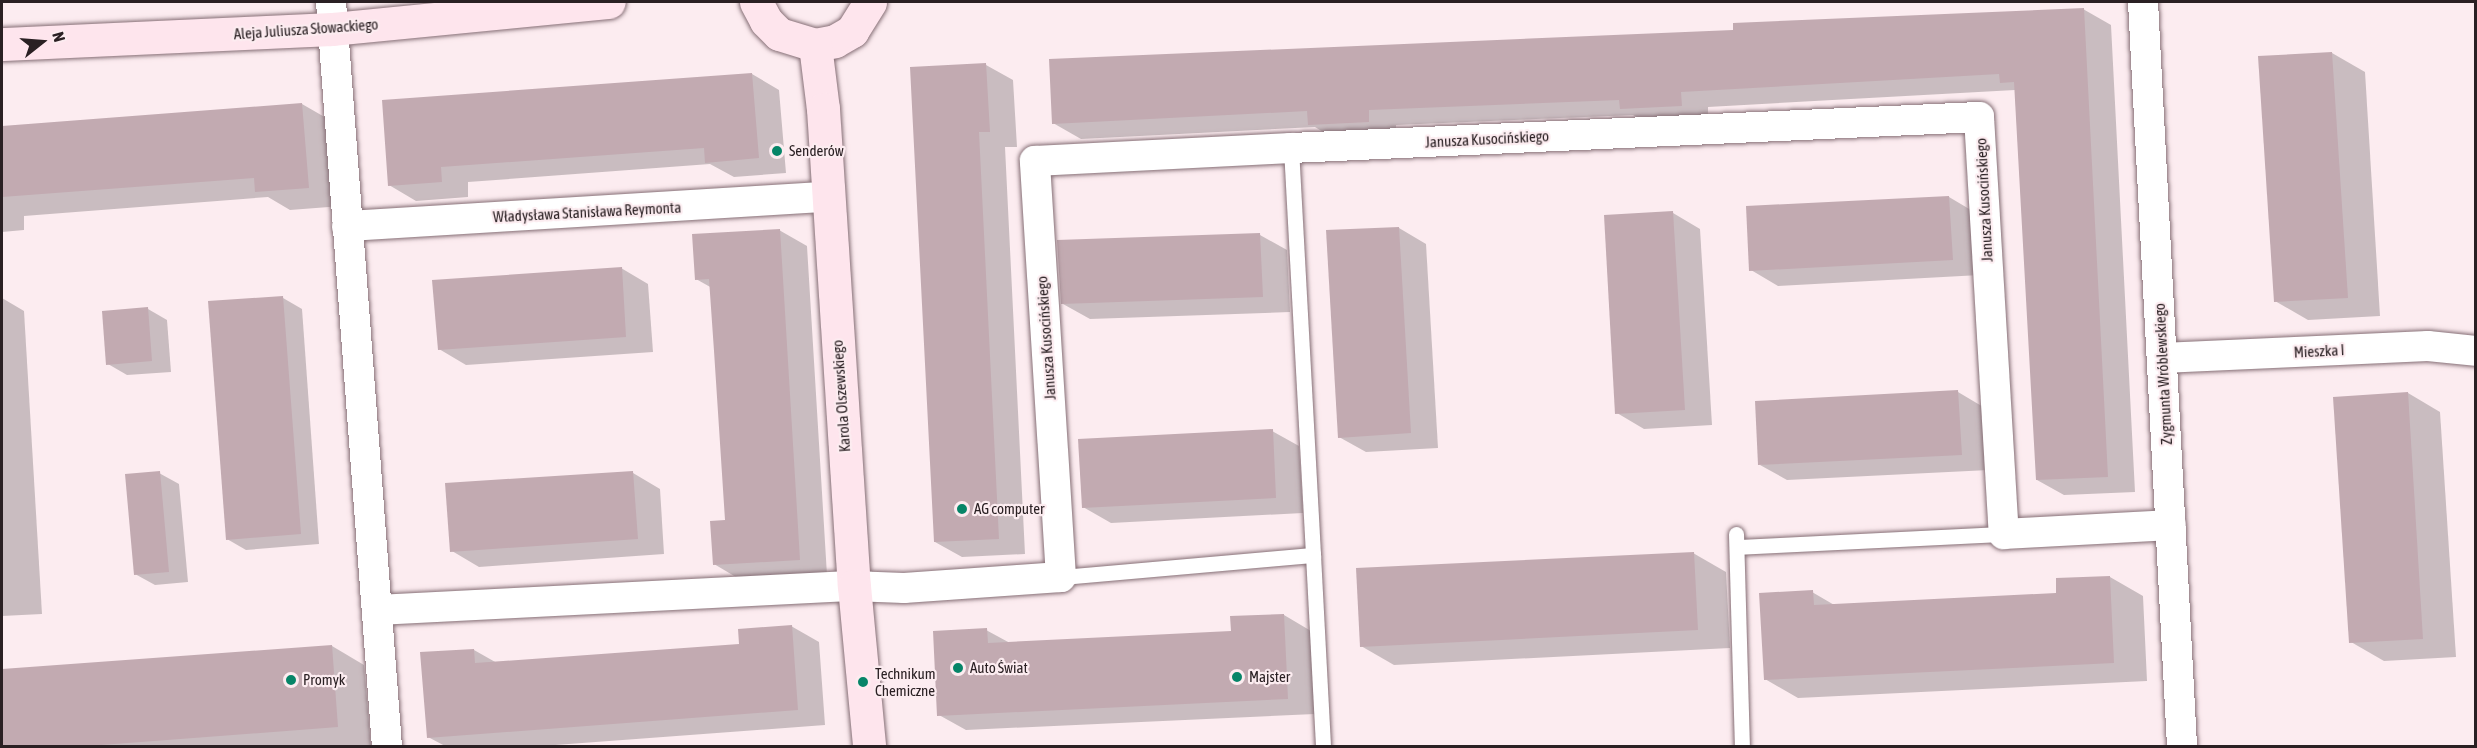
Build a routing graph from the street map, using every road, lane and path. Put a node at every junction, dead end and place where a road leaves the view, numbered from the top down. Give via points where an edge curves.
1 (609, 2) edge
2 (756, 2) edge
3 (870, 2) edge
4 (2143, 2) edge
5 (332, 15) edge
6 (2, 44) edge
7 (815, 45) junction
8 (1291, 148) junction
9 (827, 197) junction
10 (347, 226) junction
11 (2475, 351) edge
12 (2162, 358) junction
13 (2171, 525) junction
14 (2004, 534) junction
15 (1313, 555) junction
16 (1060, 577) junction
17 (854, 586) junction
18 (376, 610) junction
19 (387, 747) edge
20 (869, 747) edge
21 (1323, 747) edge
22 (1742, 747) edge
23 (2182, 747) edge

1 - 5 street, Aleja Juliusza Słowackiego
2 - 7 street via 779,34
3 - 7 street via 852,31 835,41
4 - 12 street, Zygmunta Wróblewskiego
5 - 6 street, Aleja Juliusza Słowackiego
5 - 10 street
7 - 9 street, Karola Olszewskiego
8 - 14 street, Janusza Kusocińskiego via 1979,117
8 - 15 lane
8 - 16 street, Janusza Kusocińskiego via 1035,161
9 - 10 street, Władysława Stanisława Reymonta
9 - 17 street, Karola Olszewskiego
10 - 18 street
11 - 12 street, Mieszka I via 2428,346
12 - 13 street, Zygmunta Wróblewskiego
13 - 14 street
13 - 23 street, Zygmunta Wróblewskiego
14 - 22 lane via 1737,540
15 - 16 lane
15 - 21 lane
16 - 17 street via 904,588
17 - 18 street
17 - 20 street, Karola Olszewskiego
18 - 19 street

